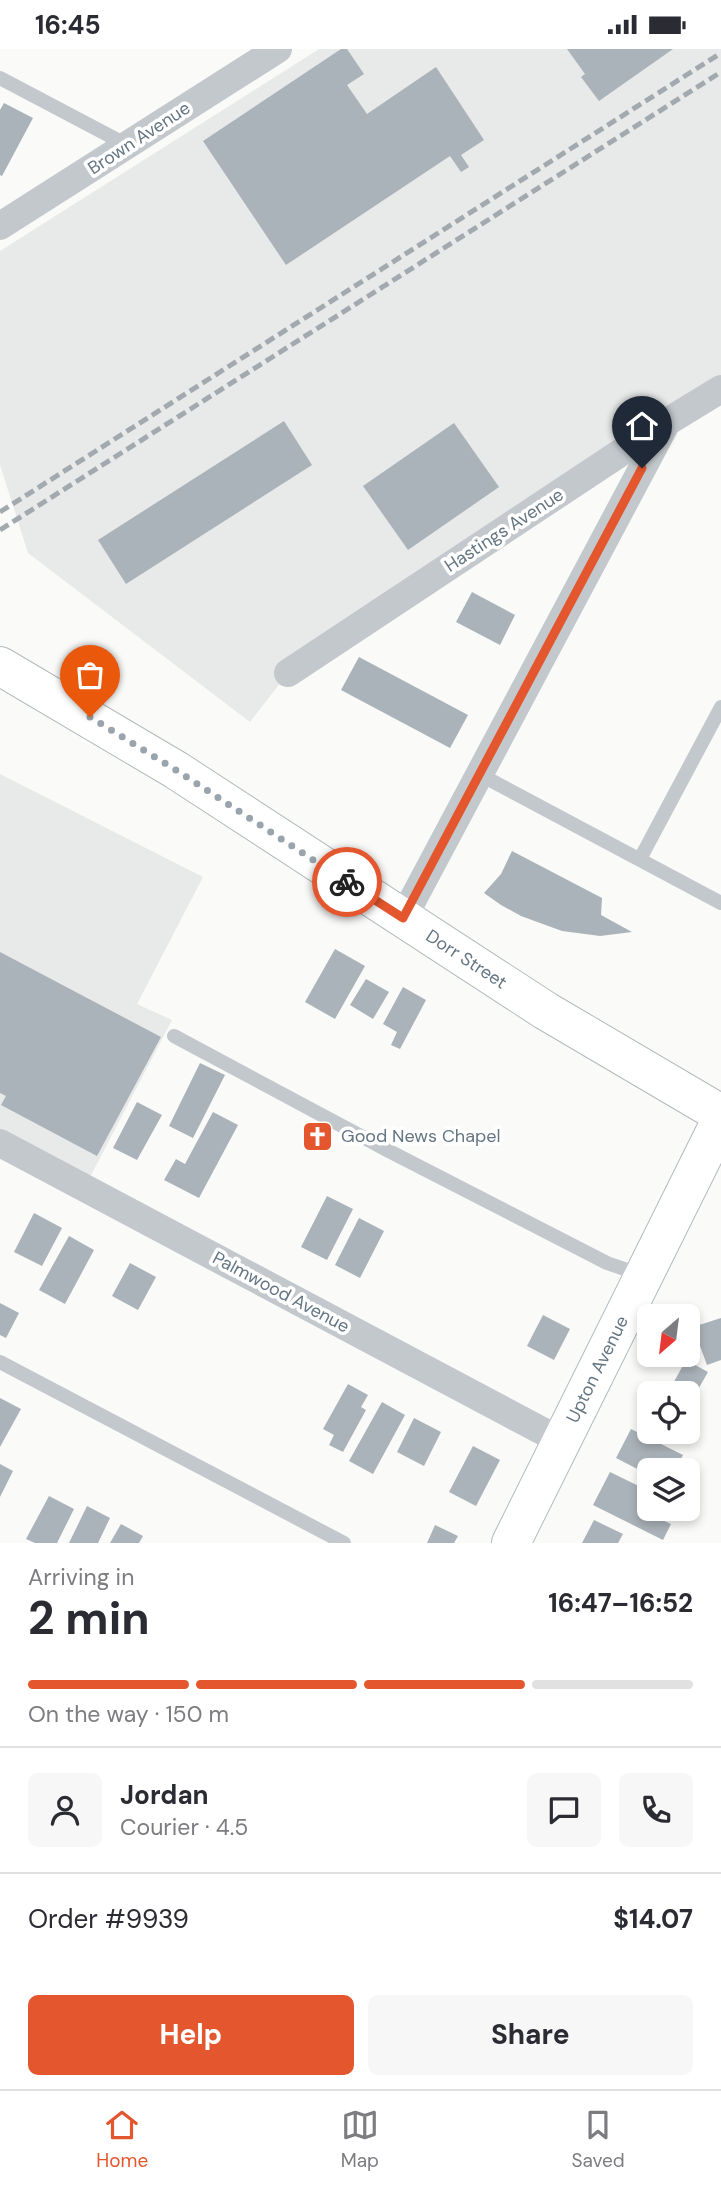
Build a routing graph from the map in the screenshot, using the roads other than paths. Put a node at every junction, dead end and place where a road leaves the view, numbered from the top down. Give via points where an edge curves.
1 (278, 49) edge
2 (0, 78) edge
3 (127, 145) junction
4 (0, 226) edge
5 (721, 389) edge
6 (667, 422) junction
7 (0, 666) edge
8 (288, 673) dead end
9 (721, 706) edge
10 (479, 774) junction
11 (640, 859) junction
12 (721, 903) edge
13 (403, 918) junction
14 (174, 1036) dead end
15 (721, 1114) edge
16 (721, 1120) edge
17 (0, 1143) edge
18 (643, 1276) junction
19 (0, 1362) edge
20 (561, 1441) junction
21 (344, 1543) edge
22 (511, 1543) edge

1 - 3 street, Brown Avenue
2 - 3 lane
3 - 4 street, Brown Avenue
5 - 6 street, Hastings Avenue
6 - 8 street, Hastings Avenue
6 - 10 street
7 - 13 main road, Dorr Street via 176,770
9 - 11 lane
10 - 11 lane
10 - 13 street
11 - 12 lane
13 - 15 main road, Dorr Street via 546,1011
14 - 18 lane via 607,1263
16 - 18 main road, Upton Avenue
17 - 20 street, Palmwood Avenue
18 - 20 main road, Upton Avenue
19 - 21 lane
20 - 22 main road, Upton Avenue

